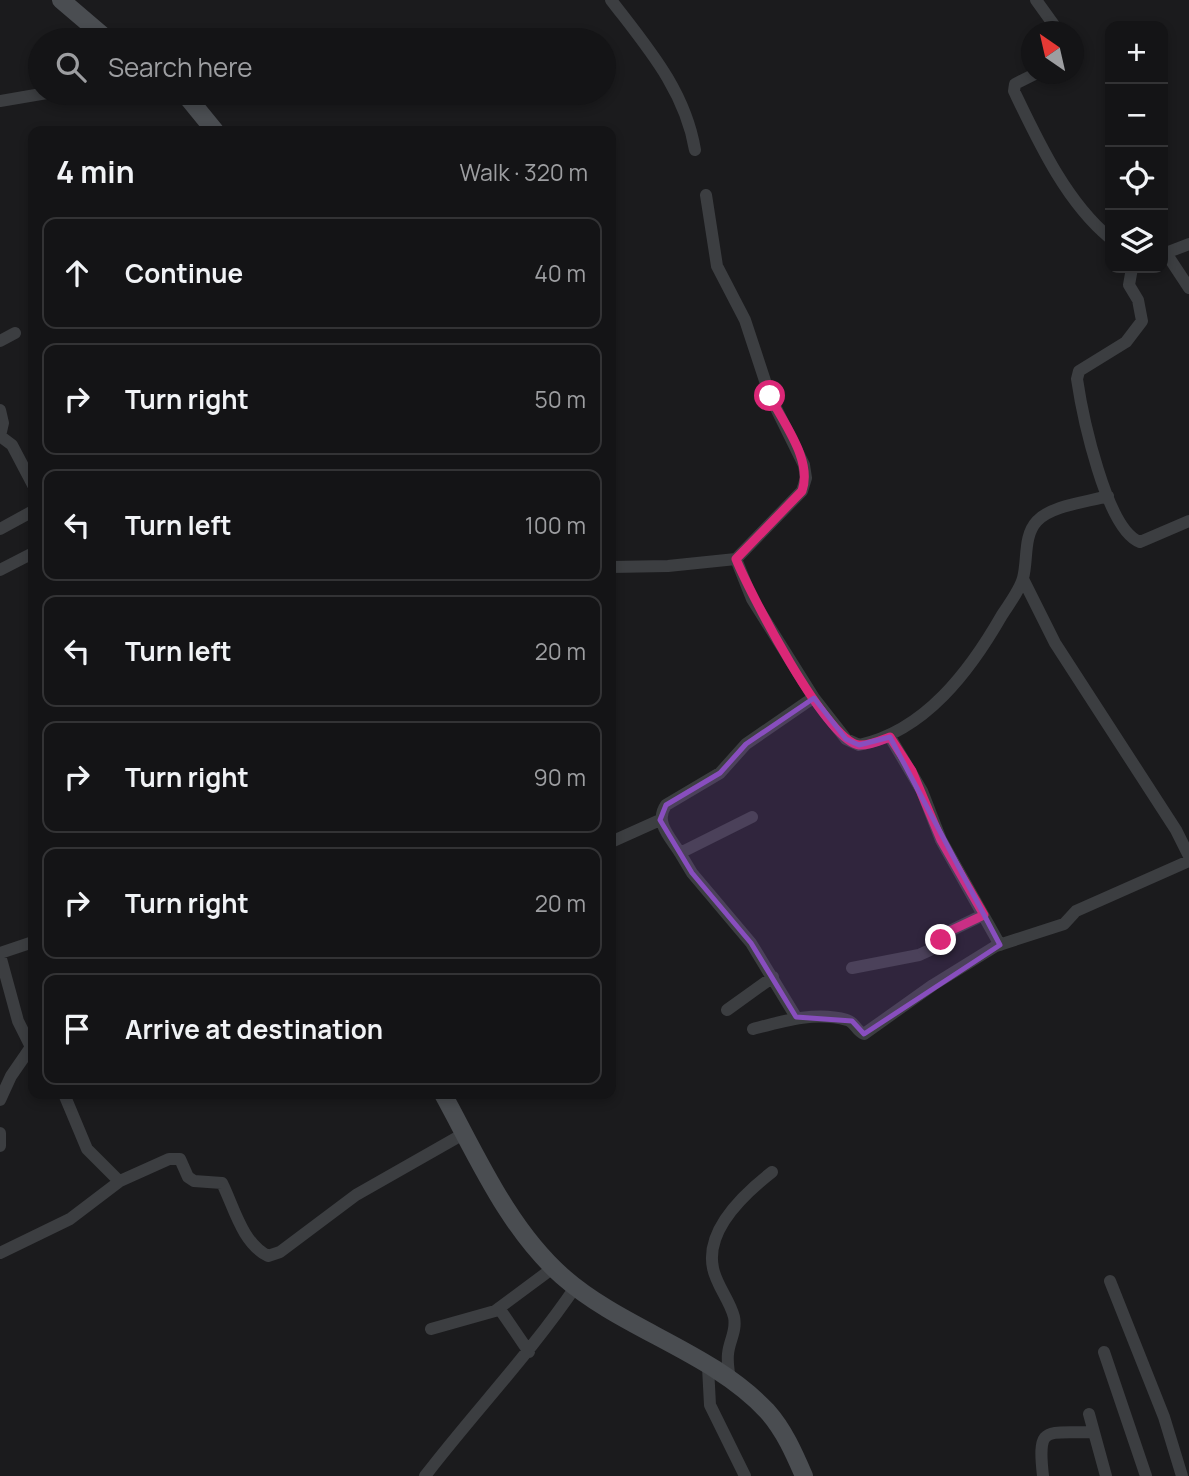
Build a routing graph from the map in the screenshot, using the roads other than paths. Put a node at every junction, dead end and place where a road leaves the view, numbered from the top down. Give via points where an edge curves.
1 (61, 0) edge
2 (611, 0) edge
3 (1036, 0) edge
4 (1051, 21) edge
5 (91, 28) edge
6 (1021, 81) edge
7 (28, 96) edge
8 (0, 101) edge
9 (194, 105) edge
10 (211, 126) edge
11 (695, 150) dead end
12 (706, 195) dead end
13 (1105, 233) edge
14 (1189, 244) edge
15 (1168, 252) edge
16 (1168, 259) edge
17 (1131, 273) edge
18 (1189, 288) edge
19 (15, 333) dead end
20 (0, 341) edge
21 (0, 410) edge
22 (0, 436) edge
23 (28, 475) edge
24 (1108, 496) junction
25 (28, 514) edge
26 (1189, 521) edge
27 (0, 529) edge
28 (28, 556) edge
29 (736, 559) junction
30 (616, 567) edge
31 (0, 570) edge
32 (1023, 579) junction
33 (814, 698) junction
34 (890, 737) junction
35 (752, 817) dead end
36 (660, 820) junction
37 (616, 840) edge
38 (680, 853) junction
39 (1189, 856) edge
40 (1189, 861) edge
41 (984, 915) junction
42 (28, 944) edge
43 (1000, 945) junction
44 (0, 954) edge
45 (852, 968) dead end
46 (773, 977) junction
47 (727, 1010) dead end
48 (796, 1017) junction
49 (753, 1029) dead end
50 (28, 1041) edge
51 (28, 1054) edge
52 (66, 1099) edge
53 (446, 1099) edge
54 (0, 1100) edge
55 (0, 1133) edge
56 (465, 1133) junction
57 (0, 1146) edge
58 (772, 1172) dead end
59 (120, 1181) junction
60 (0, 1253) edge
61 (553, 1268) junction
62 (1110, 1281) dead end
63 (576, 1286) junction
64 (499, 1308) junction
65 (431, 1329) dead end
66 (529, 1352) junction
67 (1104, 1352) dead end
68 (708, 1367) junction
69 (730, 1381) junction
70 (1088, 1414) dead end
71 (1094, 1432) junction
72 (425, 1476) edge
73 (745, 1476) edge
74 (804, 1476) edge
75 (1043, 1476) edge
76 (1106, 1476) edge
77 (1146, 1476) edge
78 (1182, 1476) edge

1 - 5 street
2 - 11 street via 667,74 687,118
3 - 4 street
6 - 13 street via 1014,91 1048,156 1087,216
7 - 8 street
9 - 10 street
12 - 29 street via 722,280 744,320 770,396 806,478 802,491
14 - 15 street
16 - 18 street
17 - 24 street via 1129,285 1142,321 1126,342 1079,370 1077,379 1086,434
19 - 20 street
21 - 22 street
22 - 23 street via 12,445
24 - 26 street via 1133,540 1140,542
24 - 32 street via 1058,509 1037,521 1025,550
25 - 27 street
28 - 31 street
29 - 30 street
29 - 33 street via 752,598
32 - 34 street via 973,664 951,689
32 - 39 street via 1055,643
33 - 34 street via 846,739 859,745
33 - 36 street via 746,744 720,773 666,805
34 - 41 street
35 - 38 street
36 - 37 street
36 - 38 street
38 - 46 street
40 - 43 street via 1076,911 1064,924
41 - 43 street
41 - 45 street via 952,930 919,955
42 - 44 street
43 - 48 street via 864,1034 850,1020
44 - 50 street
46 - 47 street
46 - 48 street
48 - 49 street
51 - 54 street via 10,1076
52 - 59 street via 87,1149
53 - 56 street
55 - 57 street
56 - 59 street via 356,1195 274,1255 263,1254 252,1241 222,1183 194,1181 180,1159 169,1159
56 - 61 street via 520,1230
58 - 69 street via 749,1191 711,1248 713,1269 733,1315
59 - 60 street via 70,1219
61 - 63 street
61 - 64 street
62 - 78 street via 1164,1416
63 - 66 street
63 - 68 street
64 - 65 street
64 - 66 street
66 - 72 street
67 - 77 street
68 - 69 street
68 - 73 street via 710,1405
69 - 74 street via 767,1412
70 - 71 street
71 - 75 street via 1044,1437 1040,1444
71 - 76 street

